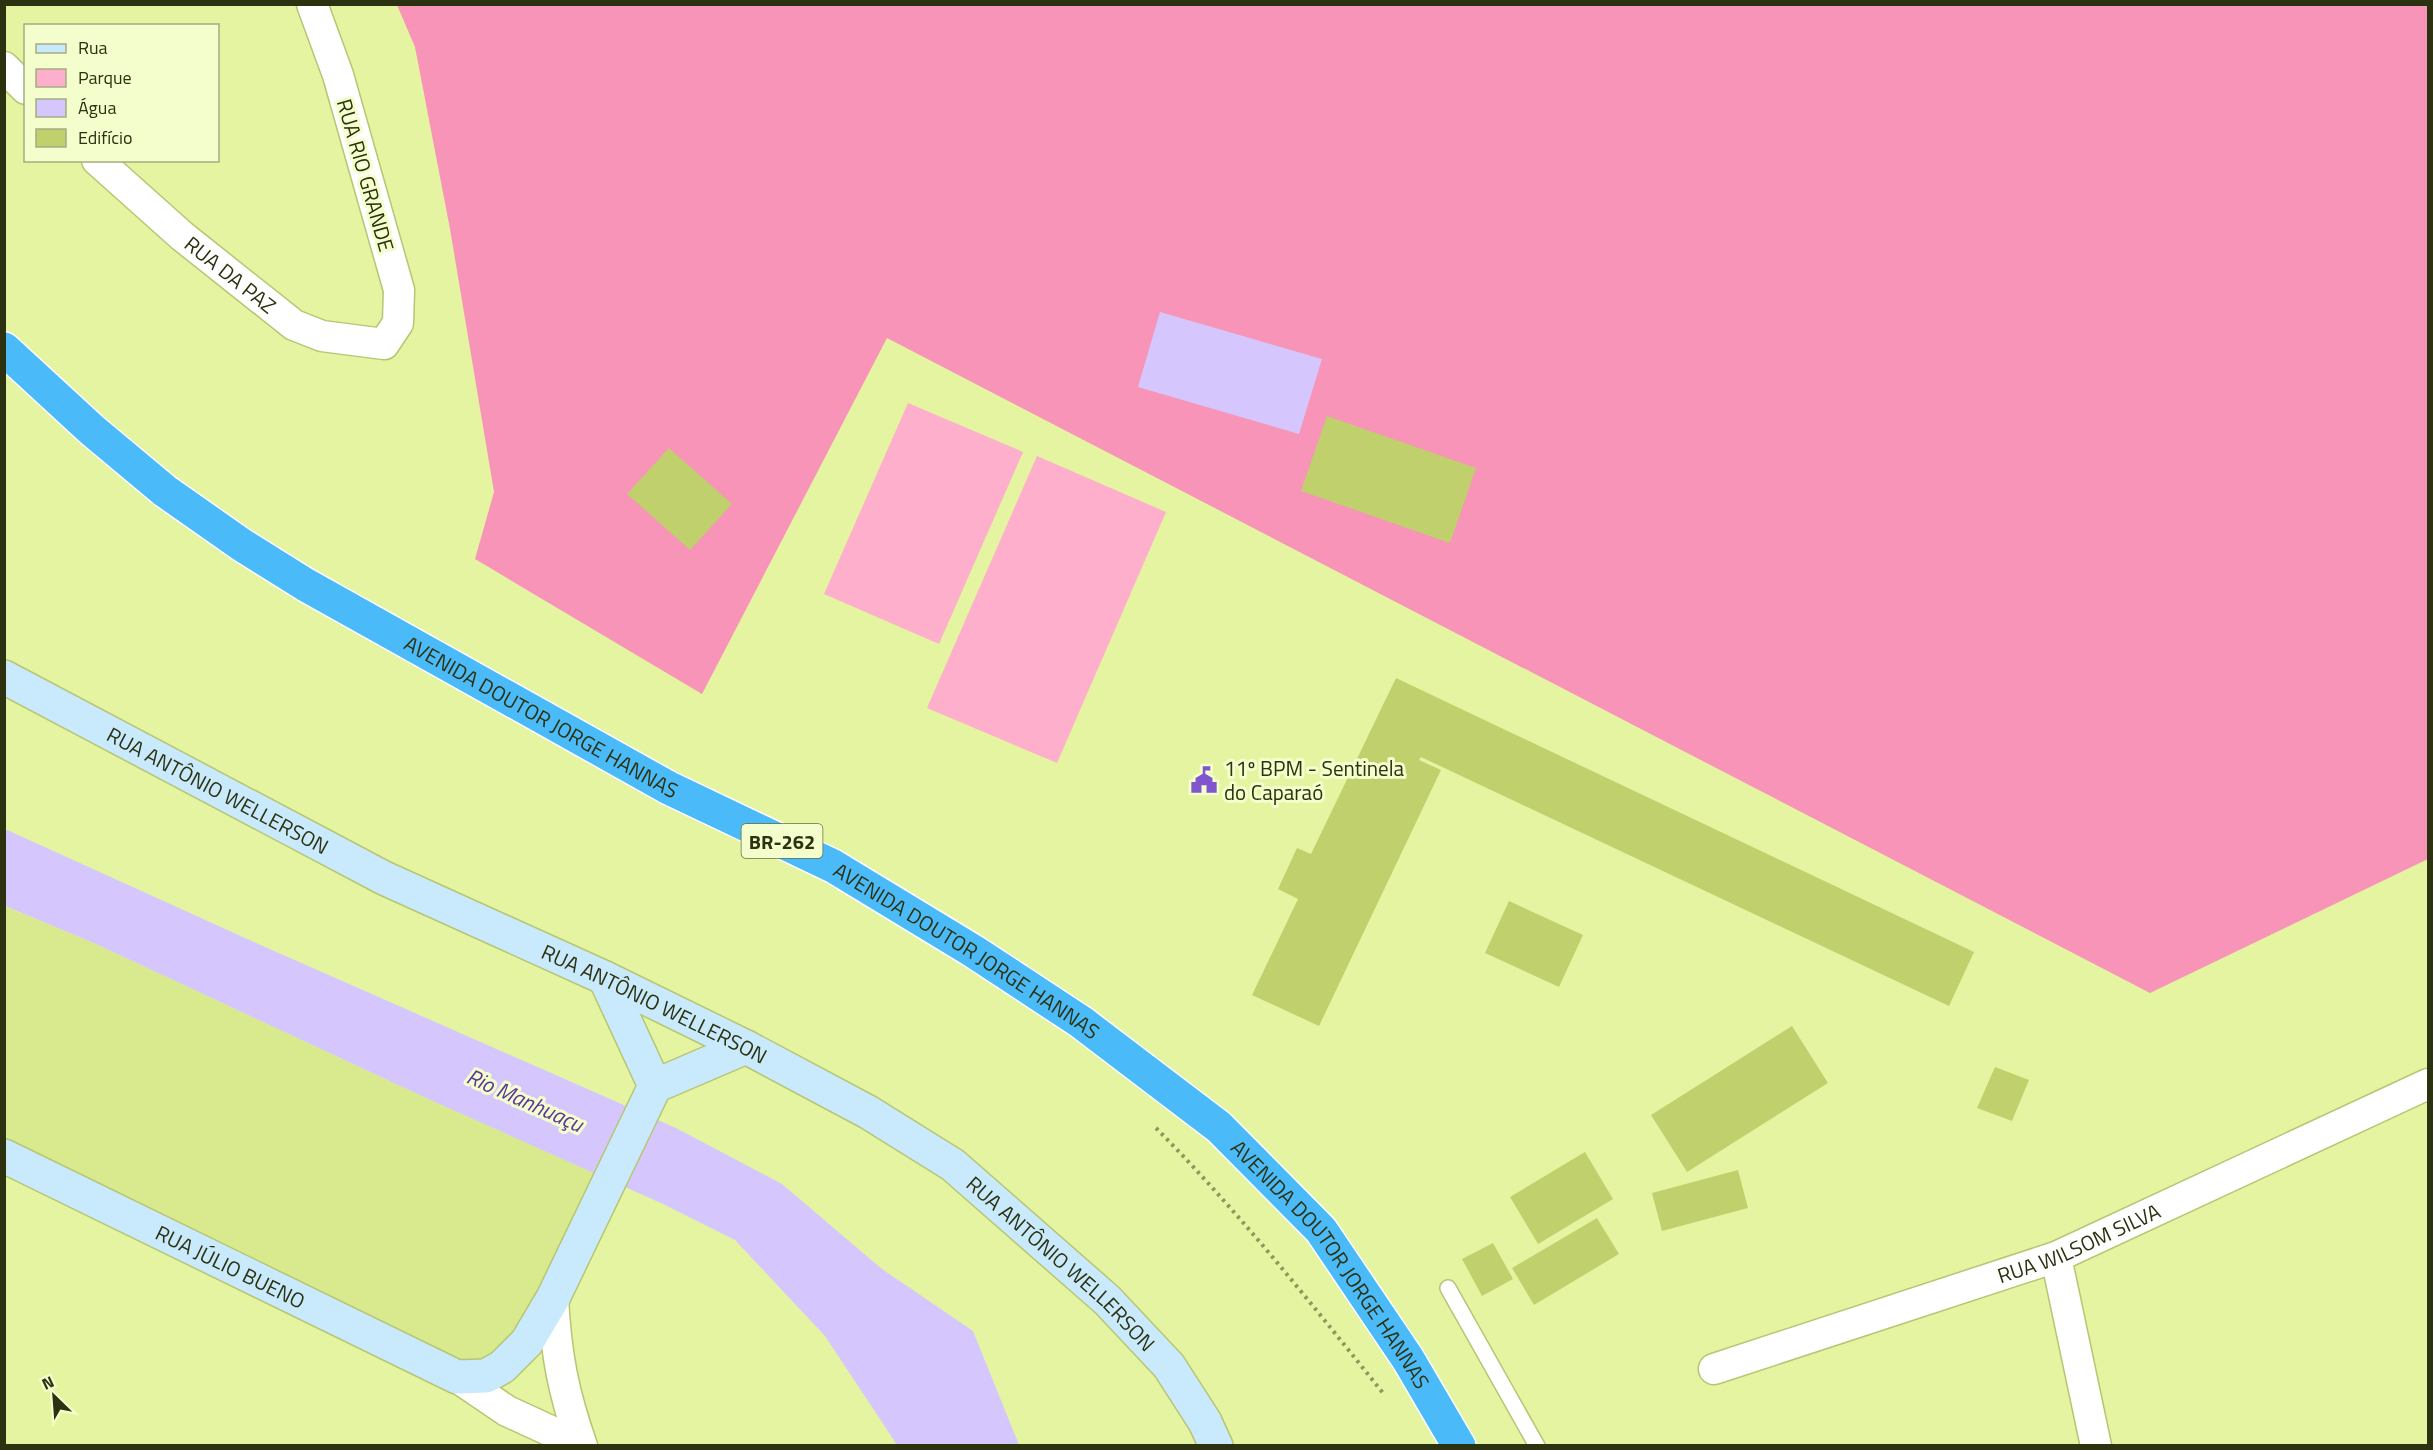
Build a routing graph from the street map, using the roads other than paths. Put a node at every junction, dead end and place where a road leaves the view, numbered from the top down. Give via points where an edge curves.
1 (312, 4) edge
2 (4, 66) edge
3 (24, 87) edge
4 (99, 162) edge
5 (384, 344) joint
6 (4, 348) edge
7 (4, 677) edge
8 (605, 978) junction
9 (746, 1047) junction
10 (2428, 1084) edge
11 (651, 1093) junction
12 (4, 1156) edge
13 (2055, 1257) junction
14 (1448, 1288) dead end
15 (553, 1298) junction
16 (1714, 1369) dead end
17 (457, 1377) junction
18 (581, 1445) edge
19 (1216, 1446) edge
20 (1459, 1446) edge
21 (1537, 1446) edge
22 (2096, 1446) edge

1 - 5 street, RUA RIO GRANDE via 338,75 399,290 398,323
2 - 3 street
4 - 5 street, RUA DA PAZ via 182,236 294,325 322,336
6 - 20 highway, AVENIDA DOUTOR JORGE HANNAS / BR-262 via 165,491 278,568 669,788 833,866 1081,1022 1219,1127 1321,1230 1408,1359
7 - 8 street, RUA ANTÔNIO WELLERSON via 384,878
8 - 9 street, RUA ANTÔNIO WELLERSON
8 - 11 street
9 - 11 street
9 - 19 street, RUA ANTÔNIO WELLERSON via 868,1112 953,1165 1023,1224 1107,1300 1169,1366
10 - 13 street, RUA WILSOM SILVA
11 - 15 street, RUA JÚLIO BUENO
12 - 17 street, RUA JÚLIO BUENO
13 - 16 street, RUA WILSOM SILVA
13 - 22 street
14 - 21 lane
15 - 17 street, RUA JÚLIO BUENO via 526,1342 502,1367 486,1376
15 - 18 street via 556,1352 564,1396
17 - 18 street, RUA JÚLIO BUENO via 507,1412

